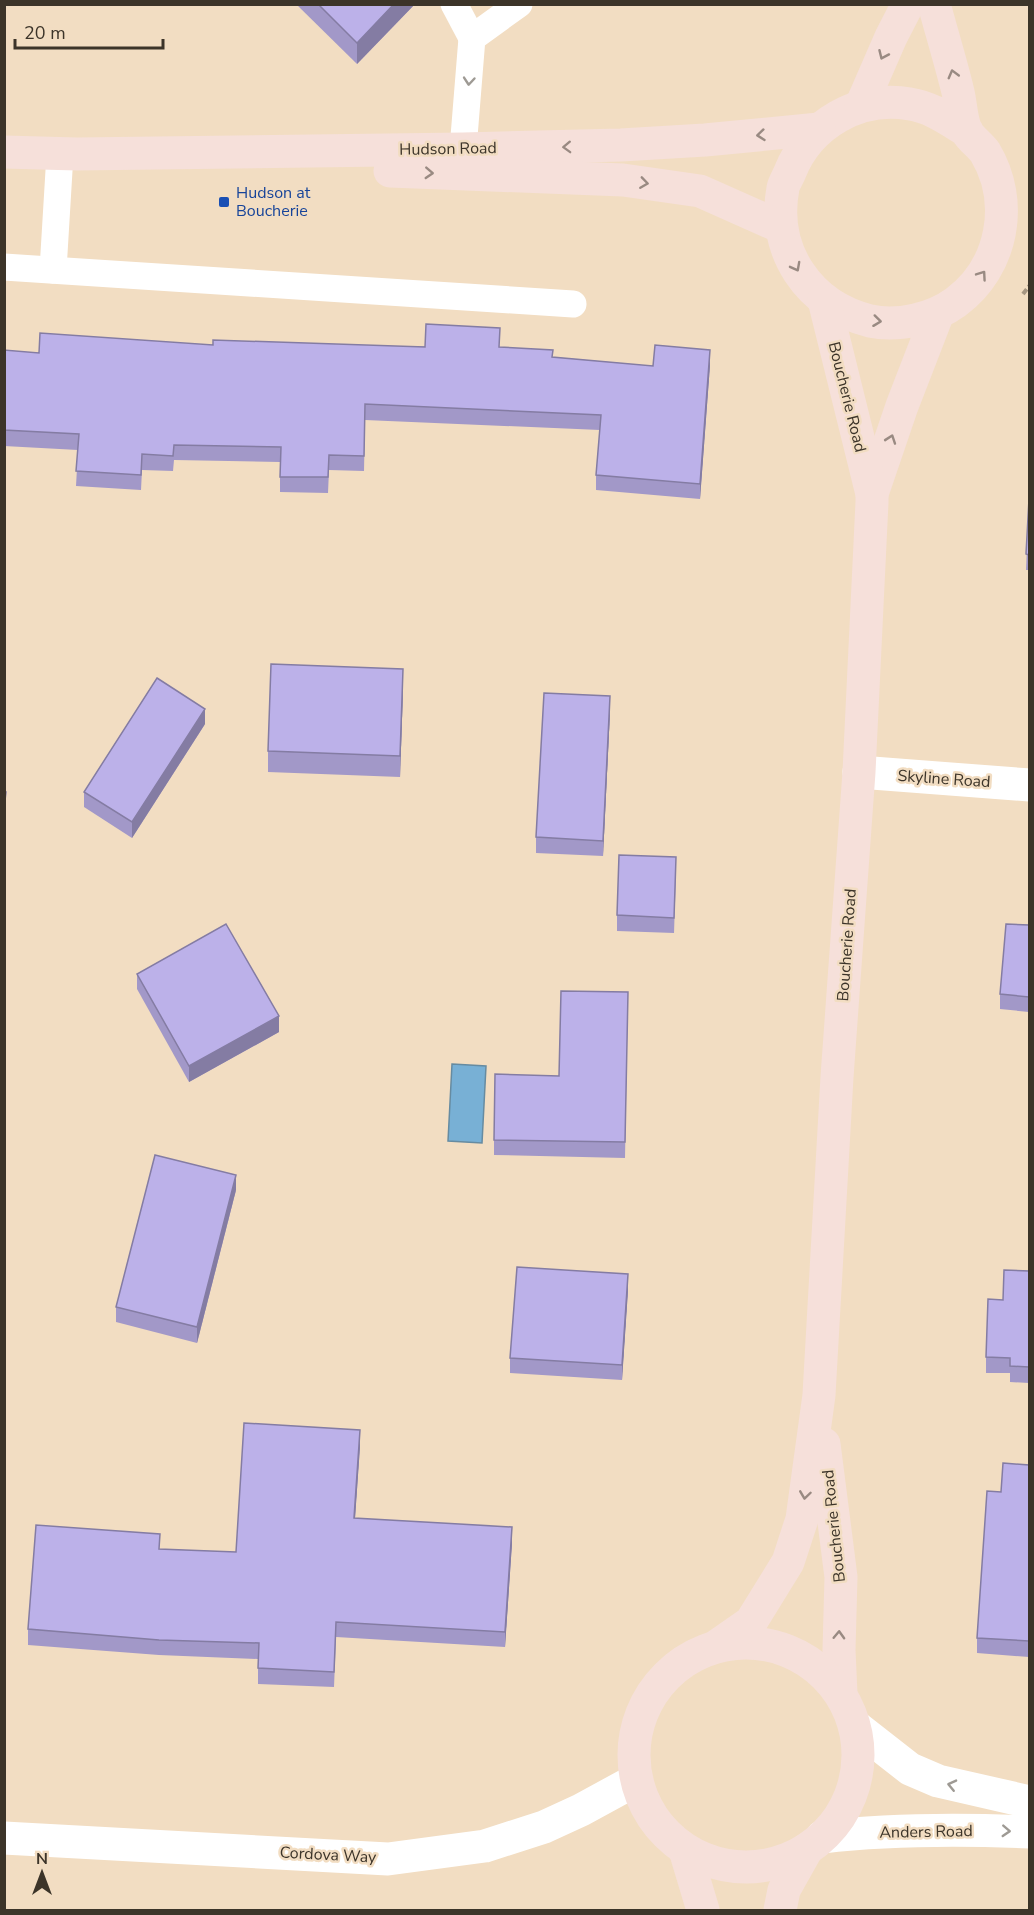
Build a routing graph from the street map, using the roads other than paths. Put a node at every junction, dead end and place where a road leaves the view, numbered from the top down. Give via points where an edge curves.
1 (454, 4) edge
2 (519, 4) edge
3 (908, 4) edge
4 (934, 4) edge
5 (472, 38) junction
6 (861, 106) junction
7 (819, 129) junction
8 (967, 131) junction
9 (463, 149) junction
10 (4, 152) edge
11 (68, 154) junction
12 (781, 226) junction
13 (4, 267) edge
14 (53, 270) junction
15 (824, 300) junction
16 (573, 304) dead end
17 (938, 313) junction
18 (872, 494) junction
19 (860, 772) junction
20 (1029, 785) edge
21 (819, 1395) junction
22 (718, 1645) junction
23 (841, 1694) junction
24 (855, 1726) junction
25 (636, 1780) junction
26 (1029, 1802) edge
27 (1029, 1832) edge
28 (4, 1838) edge
29 (815, 1843) junction
30 (685, 1850) junction
31 (703, 1911) edge
32 (780, 1911) edge

1 - 5 lane
2 - 5 lane
3 -> 6 main road
8 -> 4 main road
5 -> 9 lane
6 - 7 main road
6 - 8 main road via 884,102 911,104 937,112
7 -> 9 main road, Hudson Road via 684,142
7 - 12 main road via 796,156 783,188
17 -> 8 main road via 970,291 986,271 1000,232 1002,212 997,179 984,152
9 - 11 main road, Hudson Road
10 - 11 main road, Hudson Road
11 -> 12 main road, Hudson Road via 622,180 700,191
11 - 14 lane
12 -> 15 main road via 787,251 801,277
13 - 14 lane
14 - 16 lane
15 -> 17 main road via 854,317 878,323 909,322
15 - 18 main road, Boucherie Road
18 -> 17 main road, Boucherie Road
18 - 19 main road, Boucherie Road
19 - 20 street, Skyline Road
19 - 21 main road, Boucherie Road
21 -> 22 main road, Boucherie Road via 802,1519 788,1563 751,1622
23 -> 21 main road, Boucherie Road via 841,1577
22 - 23 main road via 753,1642 788,1650 818,1667
22 - 25 main road via 691,1656 649,1696 638,1723 633,1752
23 - 24 main road
26 -> 24 street via 938,1781 910,1769
24 - 29 main road via 860,1756 855,1786 842,1814
25 - 28 street, Cordova Way via 553,1823 485,1846 388,1858
25 - 30 main road via 654,1820
29 -> 27 street, Anders Road via 851,1834 928,1830
29 - 30 main road via 784,1860 759,1866 708,1861
29 - 32 main road via 784,1890
30 - 31 main road

